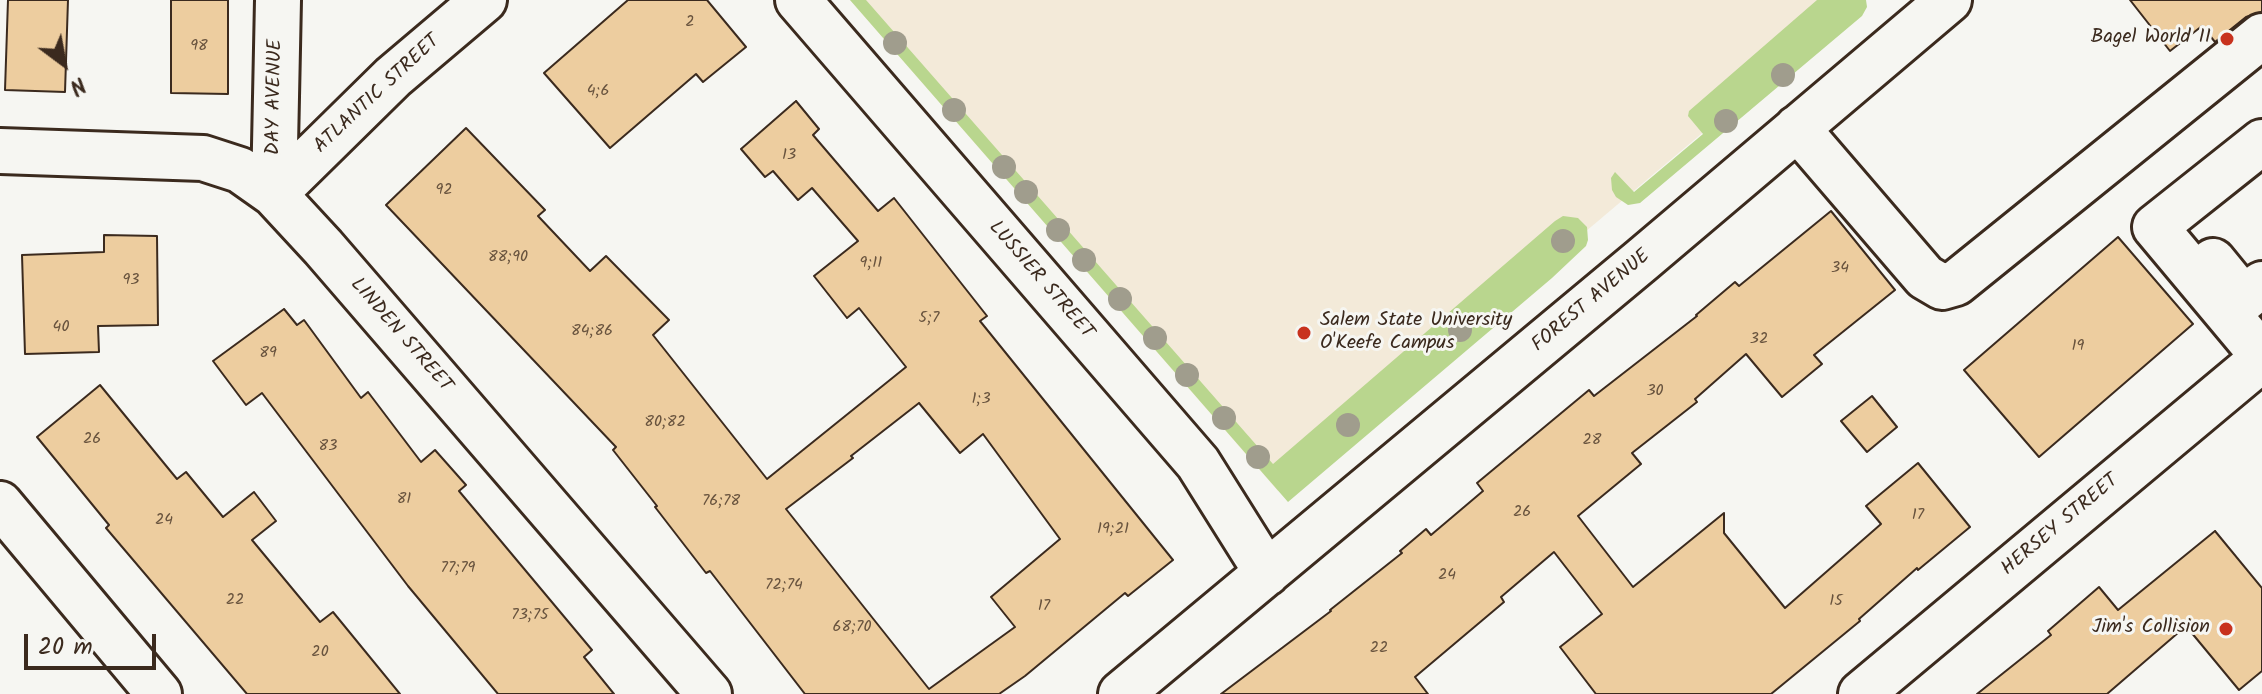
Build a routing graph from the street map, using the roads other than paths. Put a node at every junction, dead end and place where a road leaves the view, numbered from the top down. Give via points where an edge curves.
1 (278, 0) edge
2 (484, 0) edge
3 (798, 0) edge
4 (1949, 0) edge
5 (2262, 36) edge
6 (1797, 128) junction
7 (2262, 142) edge
8 (0, 151) edge
9 (274, 194) junction
10 (2173, 213) junction
11 (2262, 284) edge
12 (2262, 357) edge
13 (0, 504) edge
14 (1267, 573) junction
15 (159, 694) edge
16 (709, 694) edge
17 (1121, 694) edge
18 (1861, 694) edge

1 - 9 street, DAY AVENUE
2 - 9 street, ATLANTIC STREET via 393,77
3 - 14 street, LUSSIER STREET via 1198,463
4 - 6 street, FOREST AVENUE
5 - 6 street via 1956,283 1942,287 1925,277
6 - 14 street, FOREST AVENUE
7 - 10 street
8 - 9 street, LINDEN STREET via 203,158 240,170
9 - 16 street, LINDEN STREET
10 - 11 street via 2244,299
10 - 12 street via 2155,227
12 - 18 street, HERSEY STREET
13 - 15 street
14 - 17 street, FOREST AVENUE

